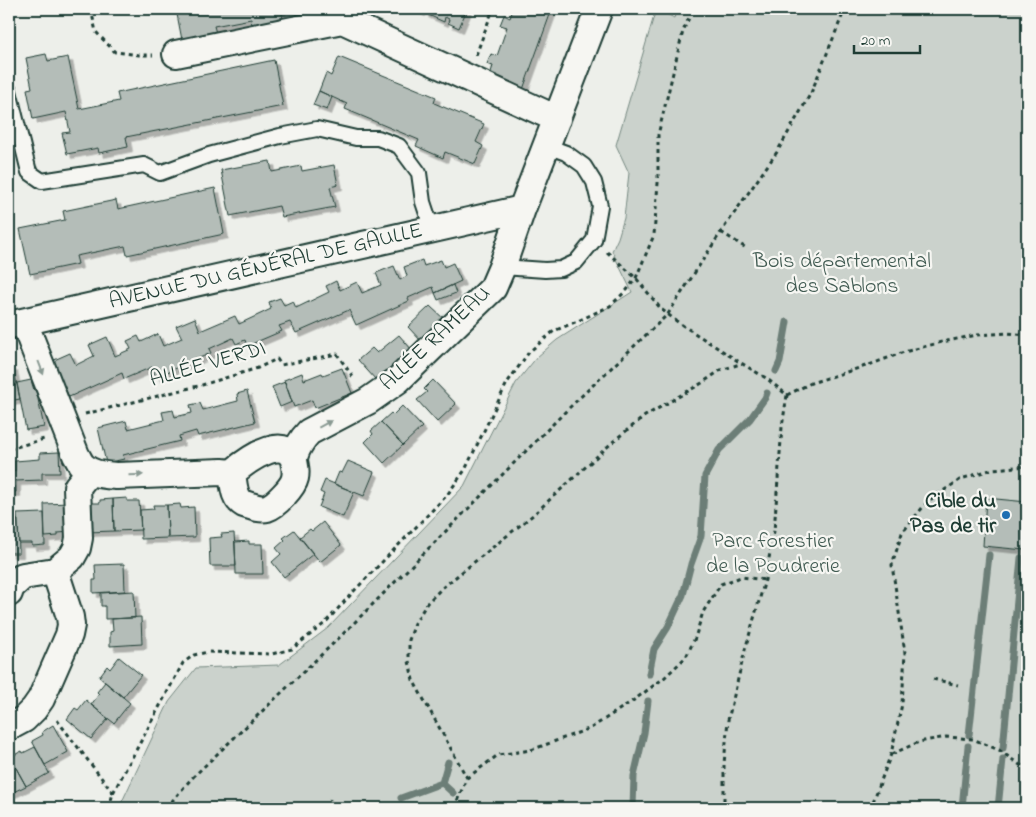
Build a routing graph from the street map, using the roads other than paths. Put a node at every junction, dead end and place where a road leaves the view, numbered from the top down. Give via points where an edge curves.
1 (599, 9) edge
2 (176, 54) road end
3 (9, 91) edge
4 (557, 118) junction
5 (546, 146) junction
6 (522, 208) junction
7 (432, 229) junction
8 (502, 267) junction
9 (16, 324) edge
10 (294, 459) junction
11 (90, 471) junction
12 (232, 473) junction
13 (55, 571) junction
14 (9, 593) edge
15 (9, 727) edge

1 - 4 street, ALLÉE RAMEAU
2 - 4 street via 342,20
3 - 7 lane via 30,172 42,182 144,165 160,173 209,155 317,129 356,138 378,138 399,146 419,174 423,202
4 - 5 street, ALLÉE RAMEAU
5 - 6 street, ALLÉE RAMEAU
5 - 8 lane via 584,166 594,182 600,206 594,240 576,262 562,270
6 - 7 street, AVENUE DU GÉNÉRAL DE GAULLE
6 - 8 street, ALLÉE RAMEAU
7 - 9 street, AVENUE DU GÉNÉRAL DE GAULLE
10 -> 8 street, ALLÉE RAMEAU via 309,432 368,401 398,380 493,288
9 -> 11 street via 76,455
10 - 12 street via 287,451 276,448
10 - 12 street, ALLÉE RAMEAU via 297,469 290,489 267,508 253,508 241,502 234,492
11 -> 12 street via 117,476
11 - 13 street via 77,487 77,548 72,557
13 - 14 street via 23,576
13 - 15 street via 70,617 69,635 41,699 24,719

